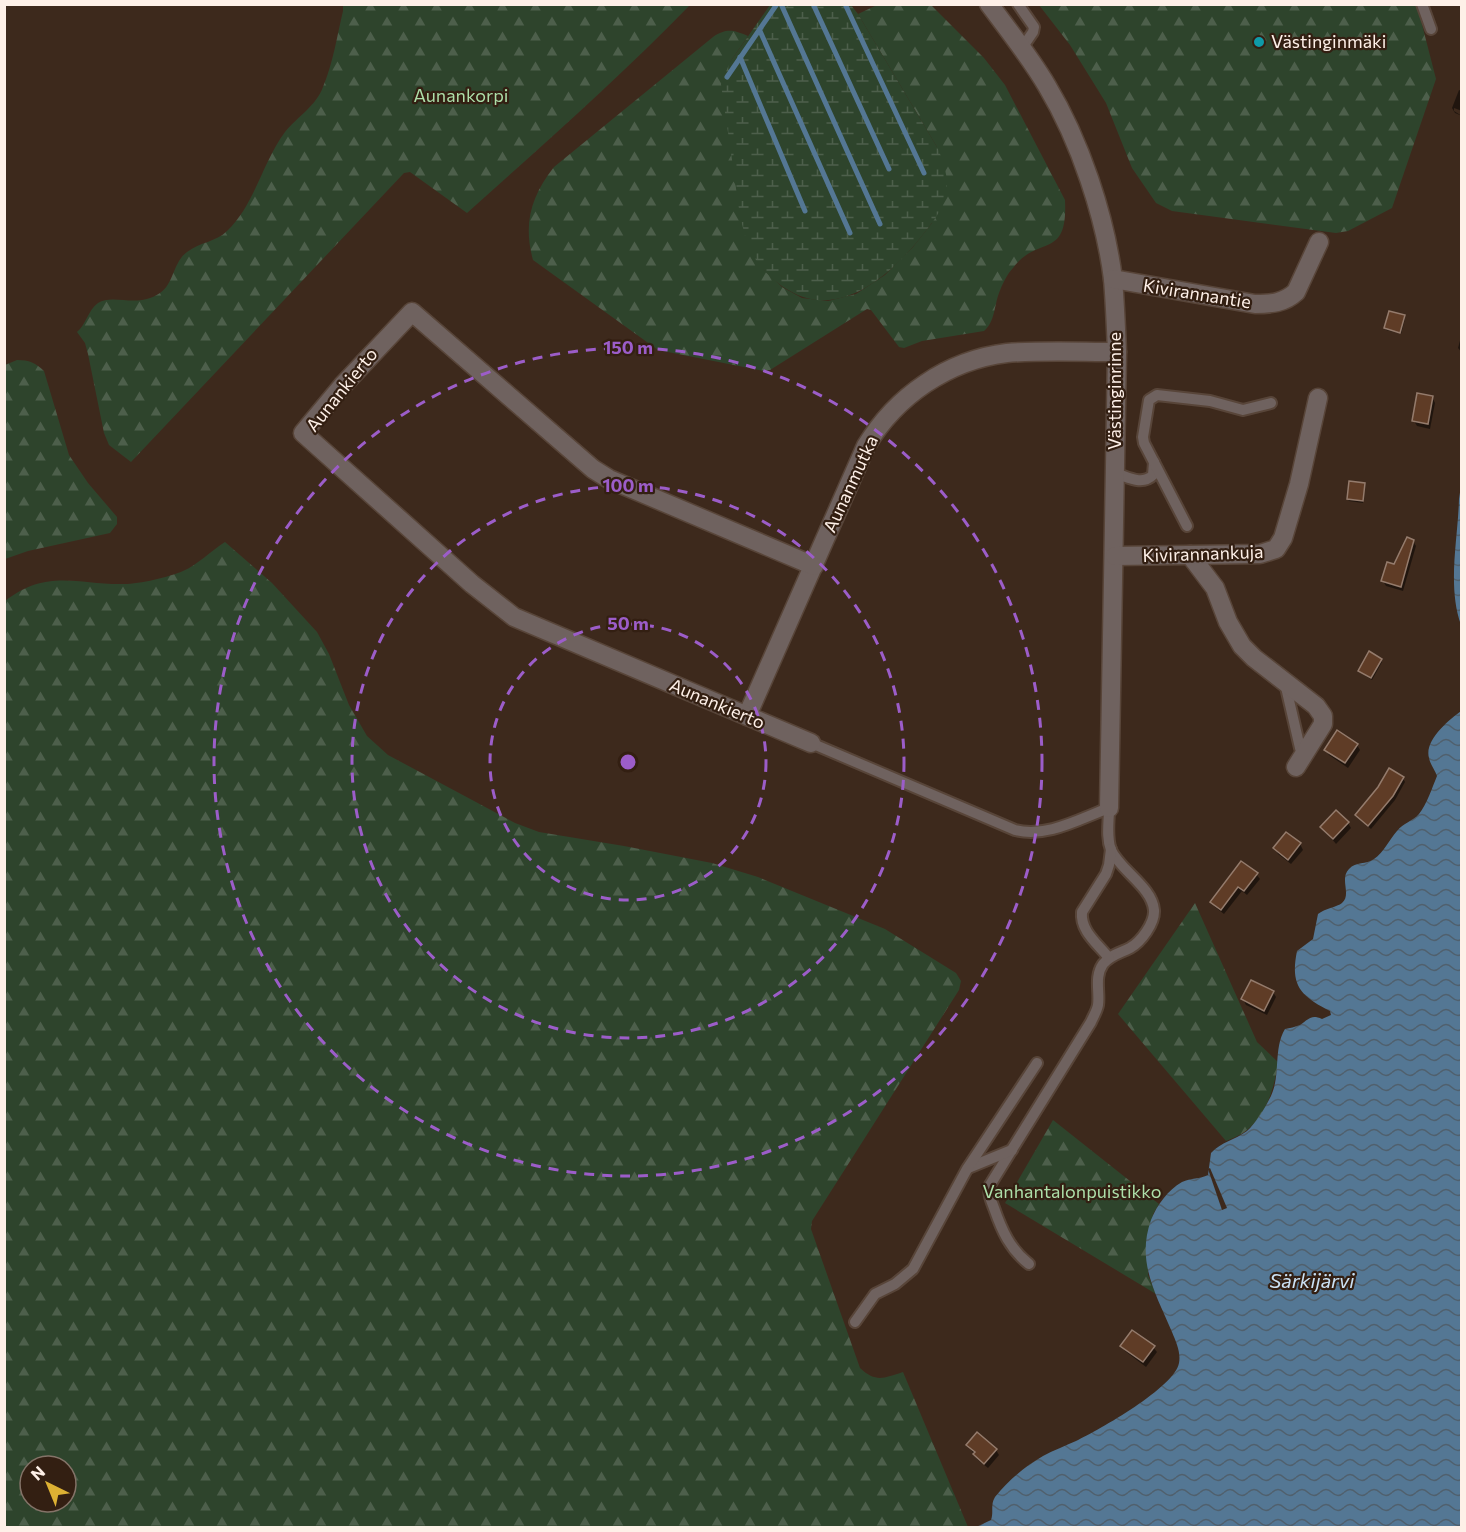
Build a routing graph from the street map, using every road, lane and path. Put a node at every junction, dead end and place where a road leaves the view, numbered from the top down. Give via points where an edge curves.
1 (989, 4) edge
2 (1018, 4) edge
3 (1422, 4) edge
4 (1431, 29) dead end
5 (1022, 48) junction
6 (1319, 242) dead end
7 (1113, 279) junction
8 (1117, 352) junction
9 (1318, 398) dead end
10 (1271, 403) dead end
11 (1154, 462) junction
12 (1115, 473) junction
13 (1187, 526) dead end
14 (1190, 555) junction
15 (1115, 556) junction
16 (814, 566) junction
17 (1284, 680) junction
18 (747, 716) junction
19 (811, 743) joint
20 (1300, 762) joint
21 (1109, 808) junction
22 (1111, 849) junction
23 (1109, 958) junction
24 (1037, 1063) dead end
25 (1012, 1150) junction
26 (967, 1169) junction
27 (1029, 1264) dead end
28 (855, 1322) dead end

1 - 5 street, Västinginrinne
2 - 5 lane via 1034,27
3 - 4 lane
5 - 7 street, Västinginrinne via 1047,86 1074,143 1100,216
6 - 7 street, Kivirannantie via 1296,292 1276,303 1255,304
7 - 8 street, Västinginrinne
8 - 12 street, Västinginrinne
8 - 16 street, Aunanmutka via 1007,354 960,365 917,389 892,411 866,446
9 - 14 street, Kivirannankuja via 1299,484 1276,549 1266,554
10 - 11 lane via 1243,410 1210,401 1152,396 1143,437
11 - 12 lane via 1153,475 1145,480
11 - 13 lane
12 - 15 street, Västinginrinne
14 - 15 street, Kivirannankuja
14 - 17 street via 1215,588 1242,646
15 - 21 street, Västinginrinne
16 - 18 street, Aunanmutka
16 - 18 street, Aunankierto via 593,469 412,312 303,433 514,617
17 - 20 lane
17 - 20 street via 1323,716 1322,729
18 - 19 street, Aunankierto
19 - 21 lane via 1024,832 1047,831
21 - 22 lane
22 - 23 lane via 1109,865 1082,919 1082,925
22 - 23 lane via 1148,895 1154,910 1149,927 1137,943
23 - 25 lane via 1098,974 1098,1003 1090,1022
24 - 26 lane
25 - 26 lane
25 - 27 lane via 989,1193 1005,1236
26 - 28 lane via 913,1269 876,1294

